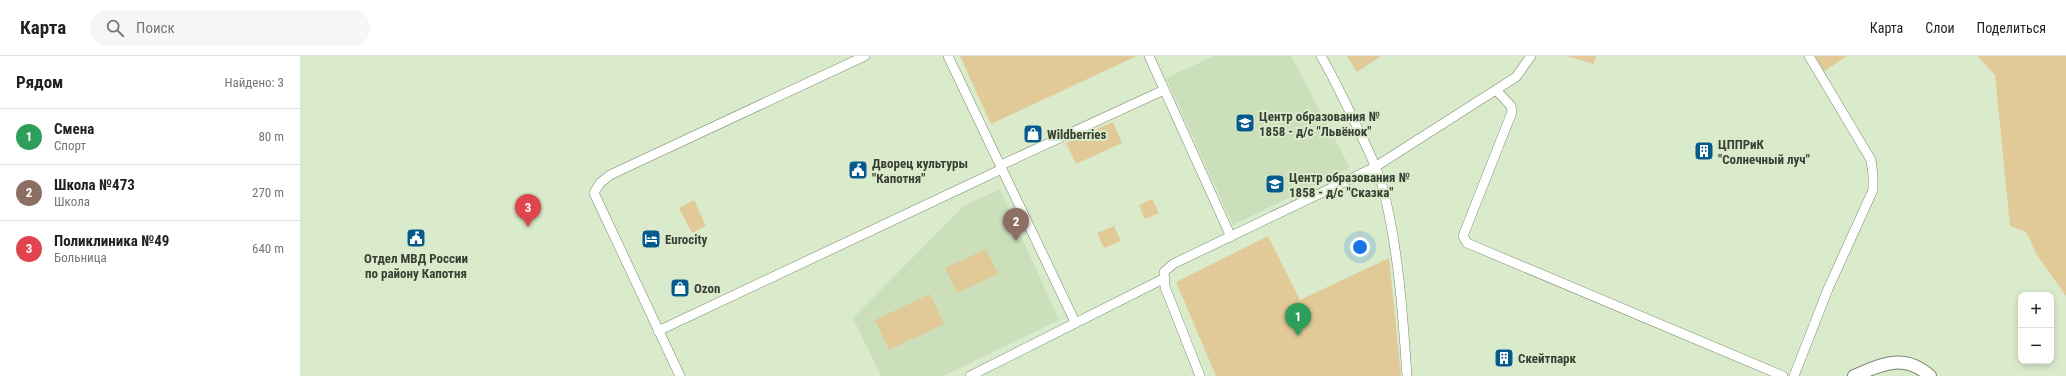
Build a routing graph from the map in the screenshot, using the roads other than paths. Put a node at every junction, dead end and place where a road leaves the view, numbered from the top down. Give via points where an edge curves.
1 (865, 56) edge
2 (948, 56) edge
3 (1149, 56) edge
4 (1320, 56) edge
5 (1531, 56) edge
6 (1809, 56) edge
7 (1164, 90) junction
8 (1496, 90) junction
9 (1002, 167) junction
10 (1375, 167) junction
11 (1231, 237) junction
12 (1163, 279) junction
13 (1075, 322) junction
14 (658, 331) junction
15 (1199, 375) edge
16 (680, 376) edge
17 (970, 376) edge
18 (1407, 376) edge
19 (1783, 376) edge
20 (1794, 376) edge
21 (1854, 376) edge
22 (1930, 376) edge

1 - 14 street via 614,173 595,188 594,193
2 - 9 street
3 - 7 street
4 - 10 street via 1334,78
5 - 8 street via 1516,77
6 - 20 street via 1870,160 1873,190 1828,289
7 - 9 street
7 - 11 street
8 - 10 street
8 - 19 street via 1511,106 1512,112 1463,236 1467,243
9 - 13 street
9 - 14 street
10 - 11 street
10 - 18 street via 1388,215 1398,280
11 - 12 street via 1173,264 1164,272
12 - 13 street
12 - 15 street
13 - 17 street
14 - 16 street
21 - 22 main road via 1882,364 1898,362 1912,365

